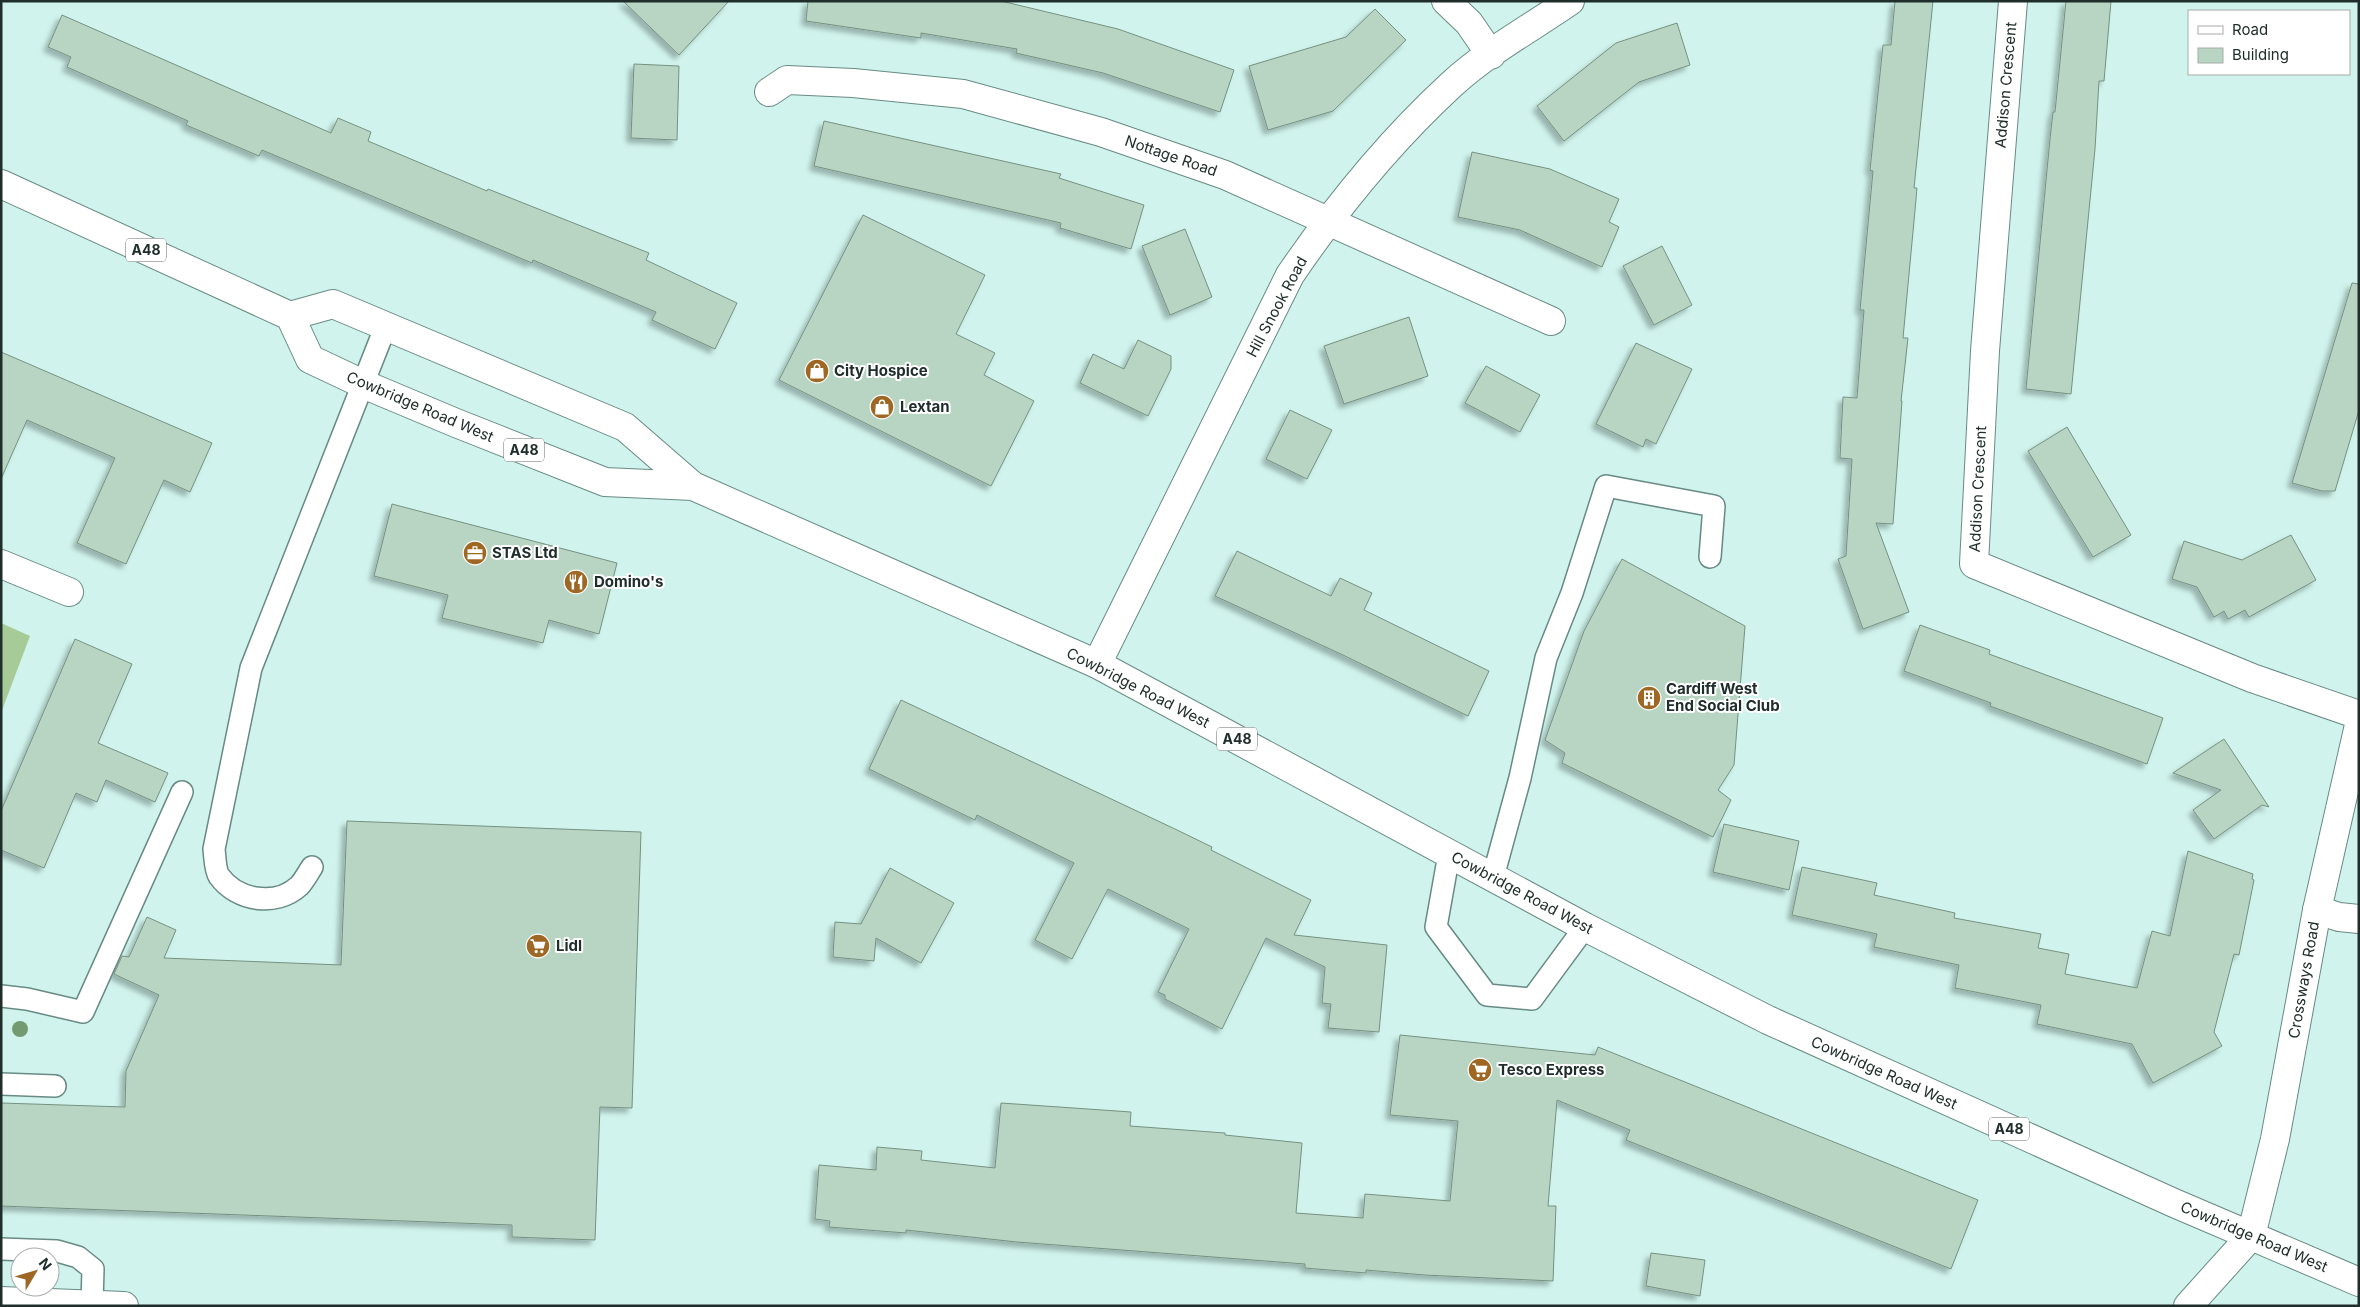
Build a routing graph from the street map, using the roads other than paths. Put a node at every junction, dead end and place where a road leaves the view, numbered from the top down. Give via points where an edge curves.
1 (1446, 1) edge
2 (1570, 1) edge
3 (2013, 1) edge
4 (1491, 55) junction
5 (769, 92) dead end
6 (1, 184) edge
7 (1326, 222) junction
8 (290, 316) junction
9 (1550, 321) dead end
10 (385, 328) junction
11 (362, 384) junction
12 (693, 486) junction
13 (1710, 557) dead end
14 (1, 564) edge
15 (69, 592) dead end
16 (1097, 664) junction
17 (2359, 715) edge
18 (2359, 725) edge
19 (182, 792) dead end
20 (1449, 854) junction
21 (312, 867) dead end
22 (1493, 876) junction
23 (2317, 910) junction
24 (2359, 919) edge
25 (1586, 927) junction
26 (1, 996) edge
27 (1, 1084) edge
28 (55, 1086) dead end
29 (2251, 1236) junction
30 (1, 1249) edge
31 (2359, 1282) edge
32 (1, 1301) edge
33 (92, 1303) junction
34 (124, 1306) edge
35 (2188, 1306) edge

1 - 4 main road via 1469,23
2 - 4 main road, Hill Snook Road
3 - 17 main road, Addison Crescent via 1985,352 1974,564 2252,678
4 - 7 main road, Hill Snook Road via 1452,84 1378,160
5 - 7 main road, Nottage Road via 787,80 963,94 1100,132 1217,172
6 - 8 main road, A48
7 - 9 main road, Nottage Road
7 - 16 main road, Hill Snook Road via 1290,275
8 - 10 main road, Cowbridge Road West / A48 via 333,304
8 - 11 main road, Cowbridge Road West / A48 via 310,359
10 - 11 lane
10 - 12 main road, Cowbridge Road West / A48 via 625,427
11 - 12 main road, Cowbridge Road West / A48 via 605,482
11 - 21 lane via 251,668 214,849 218,875 238,893 264,900 285,896 300,886
12 - 16 main road, Cowbridge Road West / A48
13 - 22 lane via 1714,506 1606,486 1572,593 1546,658 1520,778
14 - 15 main road
16 - 20 main road, Cowbridge Road West / A48
18 - 23 main road, Crossways Road
19 - 26 lane via 83,1012
20 - 22 main road, Cowbridge Road West / A48
20 - 25 lane via 1436,927 1487,995 1532,999
22 - 25 main road, Cowbridge Road West / A48
23 - 24 main road
23 - 29 main road, Crossways Road via 2280,1115
25 - 29 main road, Cowbridge Road West / A48 via 1768,1020
27 - 28 lane
29 - 31 main road, Cowbridge Road West / A48
29 - 35 main road
30 - 33 lane via 57,1251 78,1257 94,1269
32 - 33 main road
33 - 34 main road

